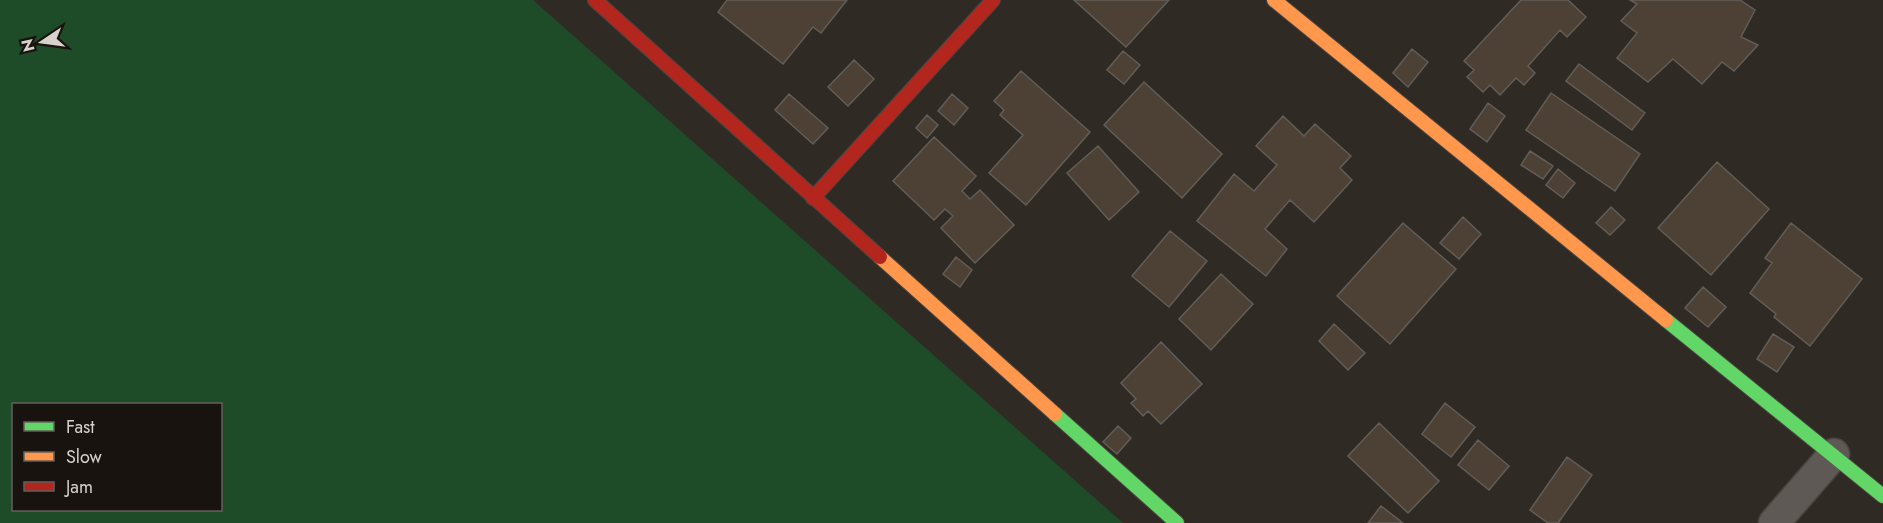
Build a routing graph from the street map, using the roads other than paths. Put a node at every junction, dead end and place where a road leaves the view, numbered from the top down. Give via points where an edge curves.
1 (595, 0) edge
2 (993, 0) edge
3 (1274, 0) edge
4 (813, 198) junction
5 (1834, 454) junction
6 (1883, 496) edge
7 (1177, 523) edge
8 (1774, 523) edge

1 - 4 street
2 - 4 street
3 - 5 street
4 - 7 street
5 - 6 street
5 - 8 street

